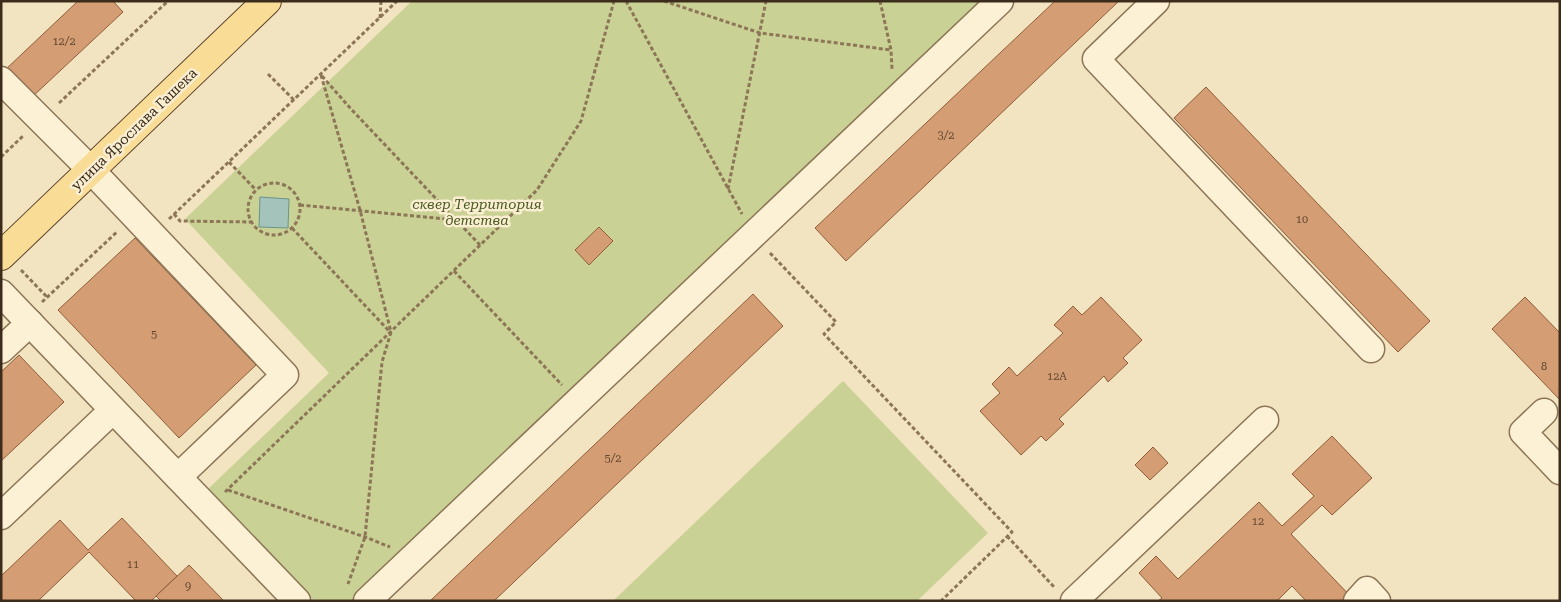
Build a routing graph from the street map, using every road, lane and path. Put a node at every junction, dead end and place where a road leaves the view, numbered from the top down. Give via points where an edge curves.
1 (168, 1) edge
2 (267, 1) edge
3 (381, 1) edge
4 (397, 1) edge
5 (614, 1) edge
6 (626, 1) edge
7 (664, 1) edge
8 (766, 1) edge
9 (880, 1) edge
10 (1000, 1) edge
11 (1156, 1) edge
12 (380, 18) junction
13 (760, 32) junction
14 (891, 50) junction
15 (268, 74) dead end
16 (321, 74) junction
17 (1, 80) edge
18 (294, 100) junction
19 (893, 102) junction
20 (41, 120) junction
21 (1, 157) edge
22 (229, 162) junction
23 (91, 170) junction
24 (728, 189) junction
25 (256, 190) junction
26 (300, 205) junction
27 (360, 210) junction
28 (174, 214) junction
29 (135, 216) junction
30 (456, 220) junction
31 (252, 222) junction
32 (292, 228) junction
33 (153, 234) junction
34 (753, 234) junction
35 (480, 245) junction
36 (3, 254) edge
37 (454, 271) junction
38 (1, 293) edge
39 (47, 297) junction
40 (28, 320) junction
41 (391, 332) junction
42 (1372, 349) dead end
43 (1, 350) edge
44 (577, 401) junction
45 (113, 410) junction
46 (1544, 412) dead end
47 (1265, 420) dead end
48 (1560, 470) edge
49 (178, 477) junction
50 (228, 490) junction
51 (209, 508) junction
52 (1, 516) edge
53 (1007, 536) junction
54 (365, 537) junction
55 (413, 557) junction
56 (356, 596) edge
57 (1067, 597) edge
58 (297, 601) edge
59 (941, 601) edge
60 (1357, 601) edge
61 (1377, 601) edge

1 - 20 path
2 - 23 main road, улица Ярослава Гашека
3 - 12 path
4 - 12 path
5 - 35 path via 581,121 536,190
6 - 24 path
7 - 13 path
8 - 13 path
9 - 14 path
10 - 19 street
11 - 42 street via 1096,59
12 - 16 path
13 - 14 path
13 - 24 path
14 - 19 path
15 - 18 path
16 - 18 path
16 - 27 path
16 - 30 path
17 - 20 street
18 - 22 path
19 - 34 street
20 - 21 path
20 - 23 street
22 - 25 path
22 - 28 path
23 - 29 street
23 - 36 main road, улица Ярослава Гашека
24 - 34 path
25 - 26 path via 264,184 285,185 299,199
25 - 31 path via 248,208
26 - 27 path
26 - 32 path via 298,219
27 - 30 path
27 - 41 path
28 - 31 path via 180,221
28 - 33 path
29 - 33 street
29 - 39 path
30 - 35 path
31 - 32 path via 264,233 274,235
32 - 41 path
33 - 49 street via 285,374
34 - 44 street
34 - 53 path via 836,322 824,334 1012,532
35 - 37 path
36 - 39 path
37 - 41 path
37 - 44 path
38 - 40 street
39 - 40 path
40 - 43 street
40 - 45 street
41 - 50 path
41 - 54 path via 382,362
44 - 55 street
45 - 49 street
45 - 52 street
46 - 48 street via 1523,432
47 - 57 street
49 - 51 street
50 - 51 path
50 - 54 path
51 - 58 street
53 - 57 path
53 - 59 path
54 - 55 path
54 - 56 path
55 - 56 street
60 - 61 street via 1367,590

